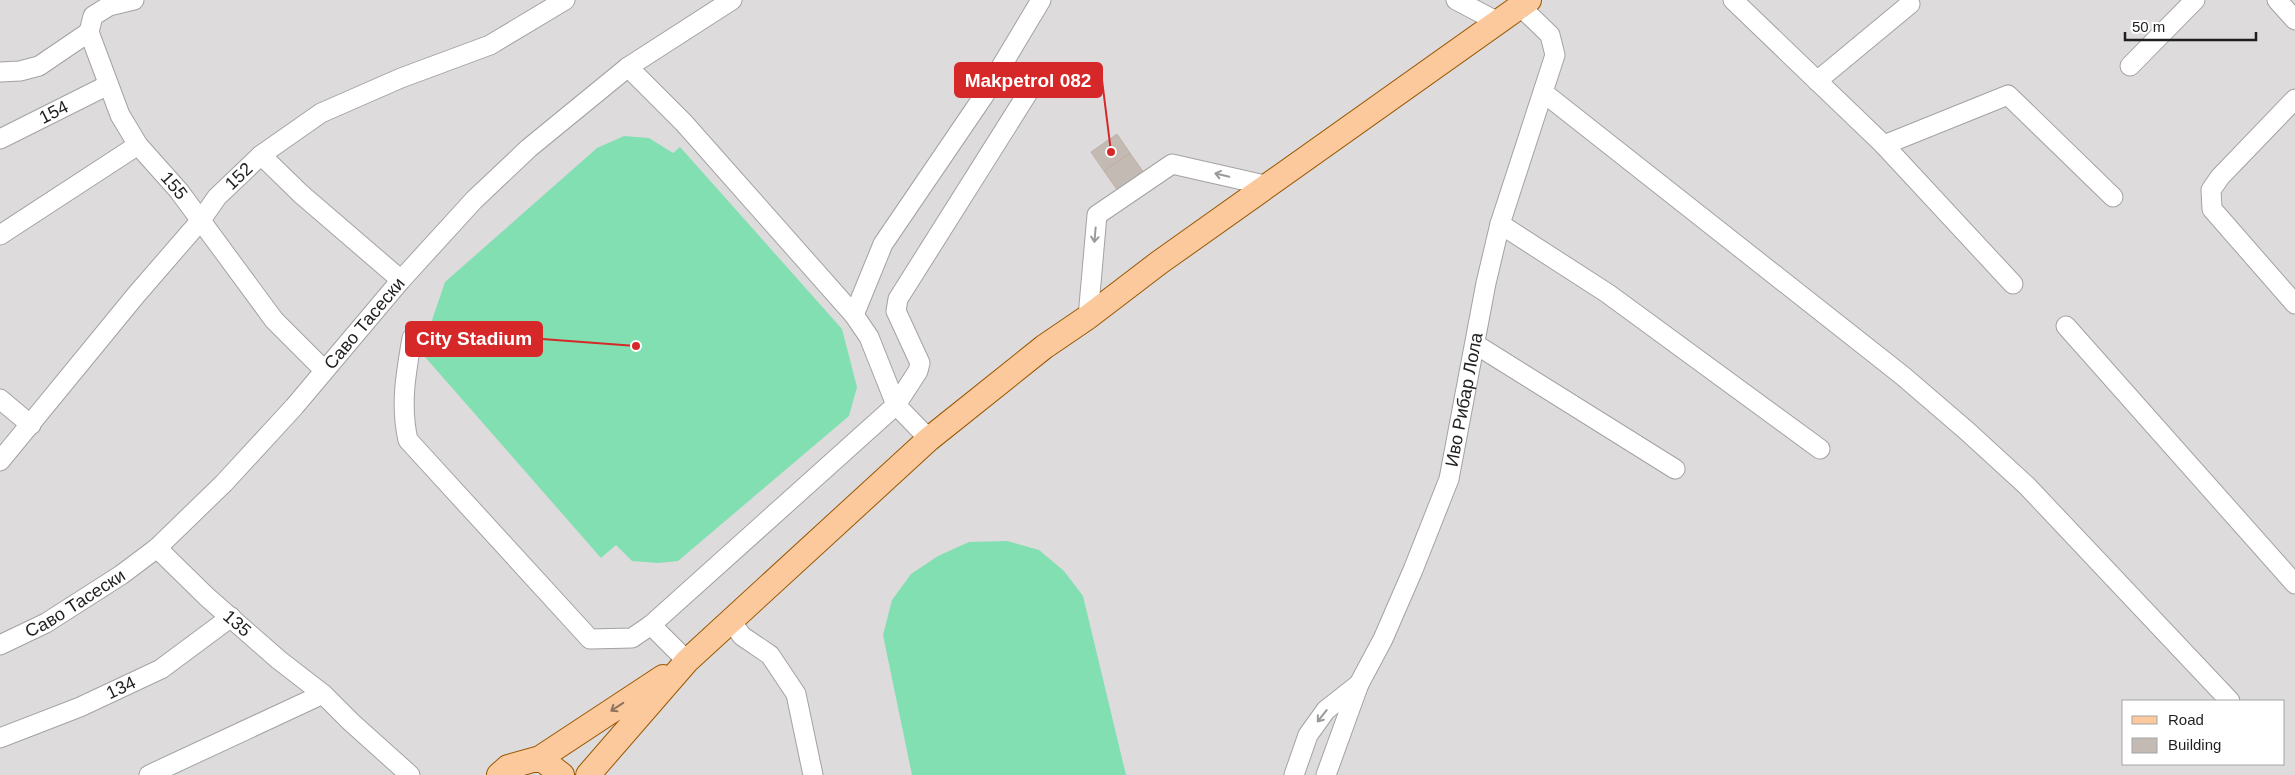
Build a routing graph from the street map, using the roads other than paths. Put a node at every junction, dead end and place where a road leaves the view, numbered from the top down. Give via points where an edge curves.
1 (134, 0) edge
2 (565, 0) edge
3 (1041, 0) edge
4 (1456, 0) edge
5 (1733, 0) edge
6 (2195, 0) edge
7 (2277, 0) edge
8 (726, 2) edge
9 (1524, 3) edge
10 (1910, 4) dead end
11 (2295, 20) edge
12 (1498, 22) junction
13 (89, 32) junction
14 (2130, 66) dead end
15 (628, 67) junction
16 (0, 72) edge
17 (1036, 80) dead end
18 (1817, 81) junction
19 (108, 85) junction
20 (1544, 93) junction
21 (2295, 99) edge
22 (0, 139) edge
23 (138, 145) junction
24 (1884, 145) junction
25 (261, 155) junction
26 (1269, 186) junction
27 (2113, 197) dead end
28 (201, 220) junction
29 (1500, 224) junction
30 (0, 235) edge
31 (401, 280) junction
32 (2012, 284) dead end
33 (2295, 304) edge
34 (854, 315) junction
35 (1088, 317) junction
36 (2066, 326) dead end
37 (412, 338) dead end
38 (1475, 344) junction
39 (324, 370) junction
40 (0, 399) edge
41 (896, 405) junction
42 (31, 425) junction
43 (929, 439) junction
44 (1820, 449) dead end
45 (0, 461) edge
46 (1676, 469) dead end
47 (157, 548) junction
48 (2295, 584) edge
49 (231, 617) junction
50 (731, 621) junction
51 (651, 625) junction
52 (0, 645) edge
53 (687, 661) junction
54 (1359, 684) junction
55 (323, 694) junction
56 (2229, 700) edge
57 (0, 738) edge
58 (540, 758) junction
59 (158, 773) edge
60 (410, 775) edge
61 (499, 775) edge
62 (562, 775) edge
63 (588, 775) edge
64 (813, 775) edge
65 (1294, 775) edge
66 (1326, 775) edge

1 - 13 street via 109,6 92,16
2 - 25 street, 152 via 490,45 401,78 322,113
3 - 34 street via 983,97 883,244
4 - 12 street
5 - 18 street
6 - 14 street
7 - 11 street
8 - 15 street, Саво Тасески
9 - 12 main road
9 - 20 street, Иво Рибар Лола via 1550,35 1555,55
10 - 18 street
12 - 26 main road
13 - 16 street via 39,66
13 - 19 street, 155
15 - 31 street, Саво Тасески via 529,148 474,200
15 - 34 street via 684,123
17 - 41 street via 898,299 896,311 920,363 918,372
18 - 24 street
19 - 22 street, 154
19 - 23 street, 155 via 120,115
20 - 29 street, Иво Рибар Лола
20 - 56 street via 1967,430 2026,486
21 - 33 street via 2211,190 2212,209
23 - 28 street, 155
23 - 30 street
24 - 27 street via 2008,95
24 - 32 street
25 - 28 street, 152 via 217,197
25 - 31 street
26 - 35 main road
26 -> 35 street via 1172,164 1097,215
28 - 39 street, 155 via 274,320
28 - 42 street, 152
29 - 38 street, Иво Рибар Лола
29 - 44 street via 1608,293
31 - 39 street, Саво Тасески
34 - 41 street via 869,337
35 - 43 main road via 1044,347
36 - 48 street
37 - 51 street via 403,395 403,420 408,440 590,639 632,638
38 - 46 street
38 - 54 street, Иво Рибар Лола via 1449,479 1383,639
39 - 47 street, Саво Тасески via 224,484
40 - 42 street
41 - 43 street
41 - 51 street
42 - 45 street, 152
43 - 50 main road
47 - 49 street, 135
47 - 52 street, Саво Тасески via 46,623
49 - 55 street, 135 via 278,660
49 - 57 street, 134 via 161,669 80,707
50 - 53 main road
50 - 64 street via 742,636 770,655 796,694
51 - 53 street
53 -> 58 main road
53 - 63 main road
54 -> 65 street, Иво Рибар Лола via 1326,710 1308,735
54 - 66 street
55 - 59 street
55 - 60 street, 135
58 - 61 main road via 508,767
58 - 62 main road

